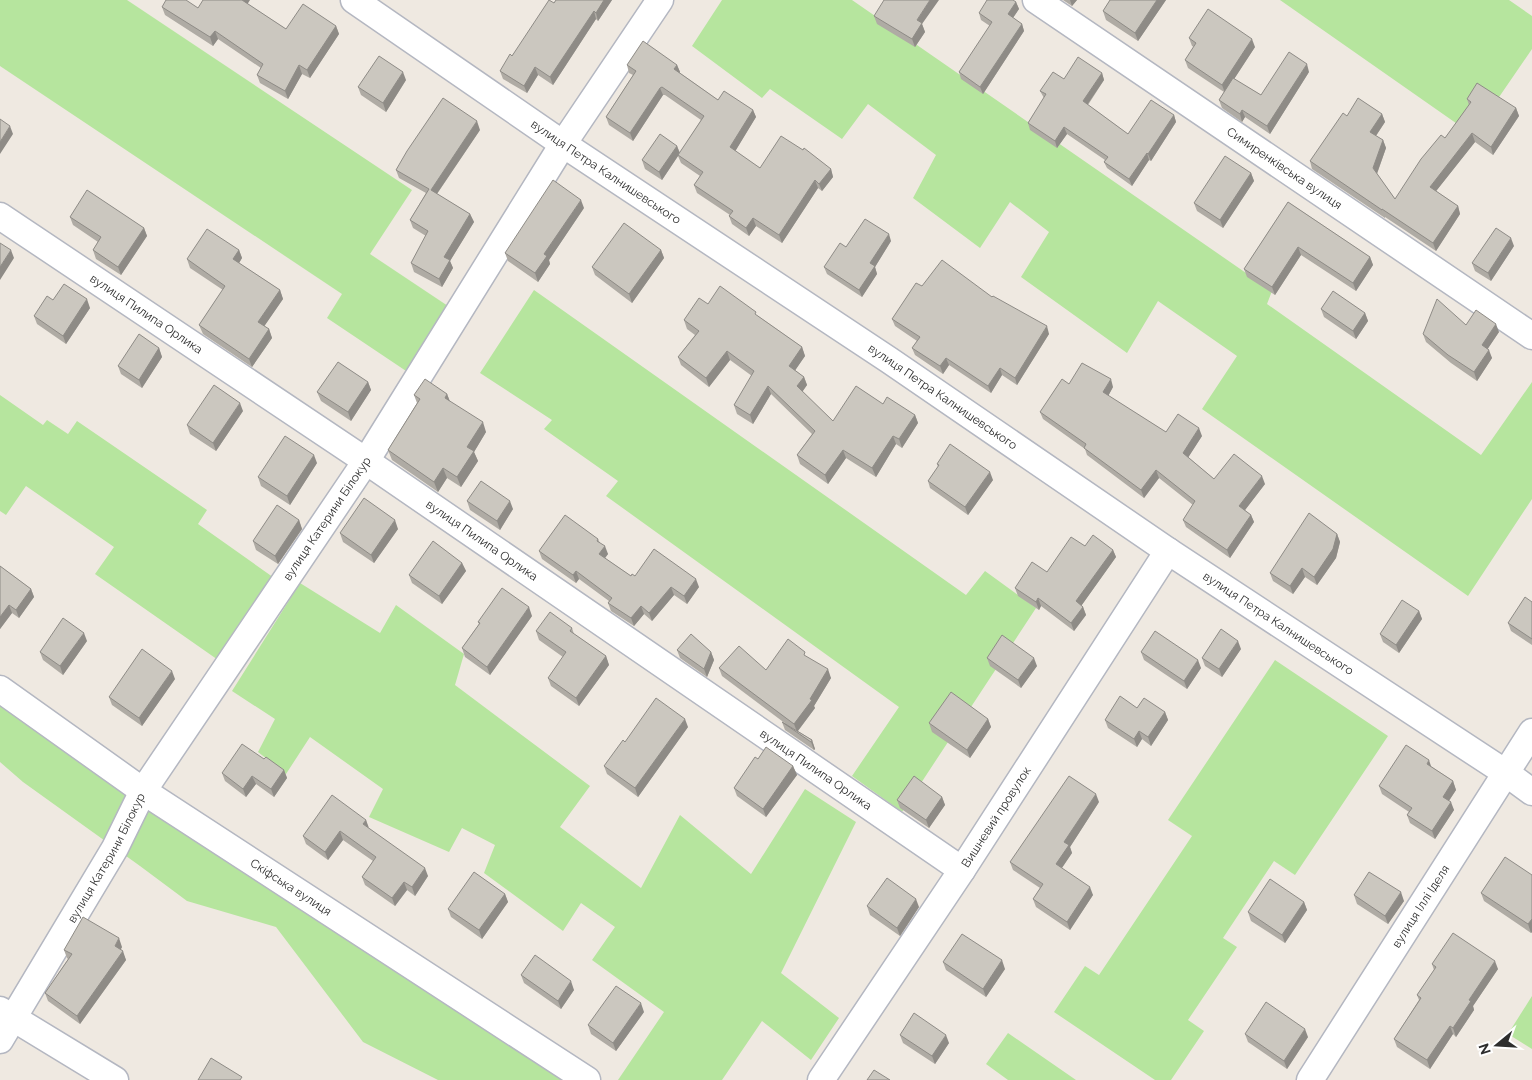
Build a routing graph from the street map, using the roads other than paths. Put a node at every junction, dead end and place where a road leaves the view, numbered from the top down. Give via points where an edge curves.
1 (354, 0) edge
2 (660, 0) edge
3 (1036, 0) edge
4 (563, 144) junction
5 (0, 216) edge
6 (1532, 336) edge
7 (366, 461) junction
8 (1168, 551) junction
9 (0, 689) edge
10 (1532, 732) edge
11 (1506, 773) junction
12 (143, 791) junction
13 (1532, 792) edge
14 (962, 870) junction
15 (7, 1014) edge
16 (0, 1040) edge
17 (115, 1080) edge
18 (588, 1080) edge
19 (821, 1080) edge
20 (1310, 1080) edge

1 - 4 street, вулиця Петра Калнишевського
2 - 4 street, вулиця Катерини Білокур
3 - 6 street, Симиренківська вулиця
4 - 7 street, вулиця Катерини Білокур
4 - 8 street, вулиця Петра Калнишевського via 889,360
5 - 7 street, вулиця Пилипа Орлика
7 - 12 street, вулиця Катерини Білокур
7 - 14 street, вулиця Пилипа Орлика
8 - 11 street, вулиця Петра Калнишевського
8 - 14 street, Вишневий провулок
9 - 12 street, Скіфська вулиця
10 - 11 street, вулиця Іллі Іделя
11 - 13 street, вулиця Петра Калнишевського
11 - 20 street, вулиця Іллі Іделя
12 - 15 street, вулиця Катерини Білокур via 115,848
12 - 18 street, Скіфська вулиця
14 - 19 street, Вишневий провулок
15 - 16 street, вулиця Катерини Білокур
15 - 17 street

